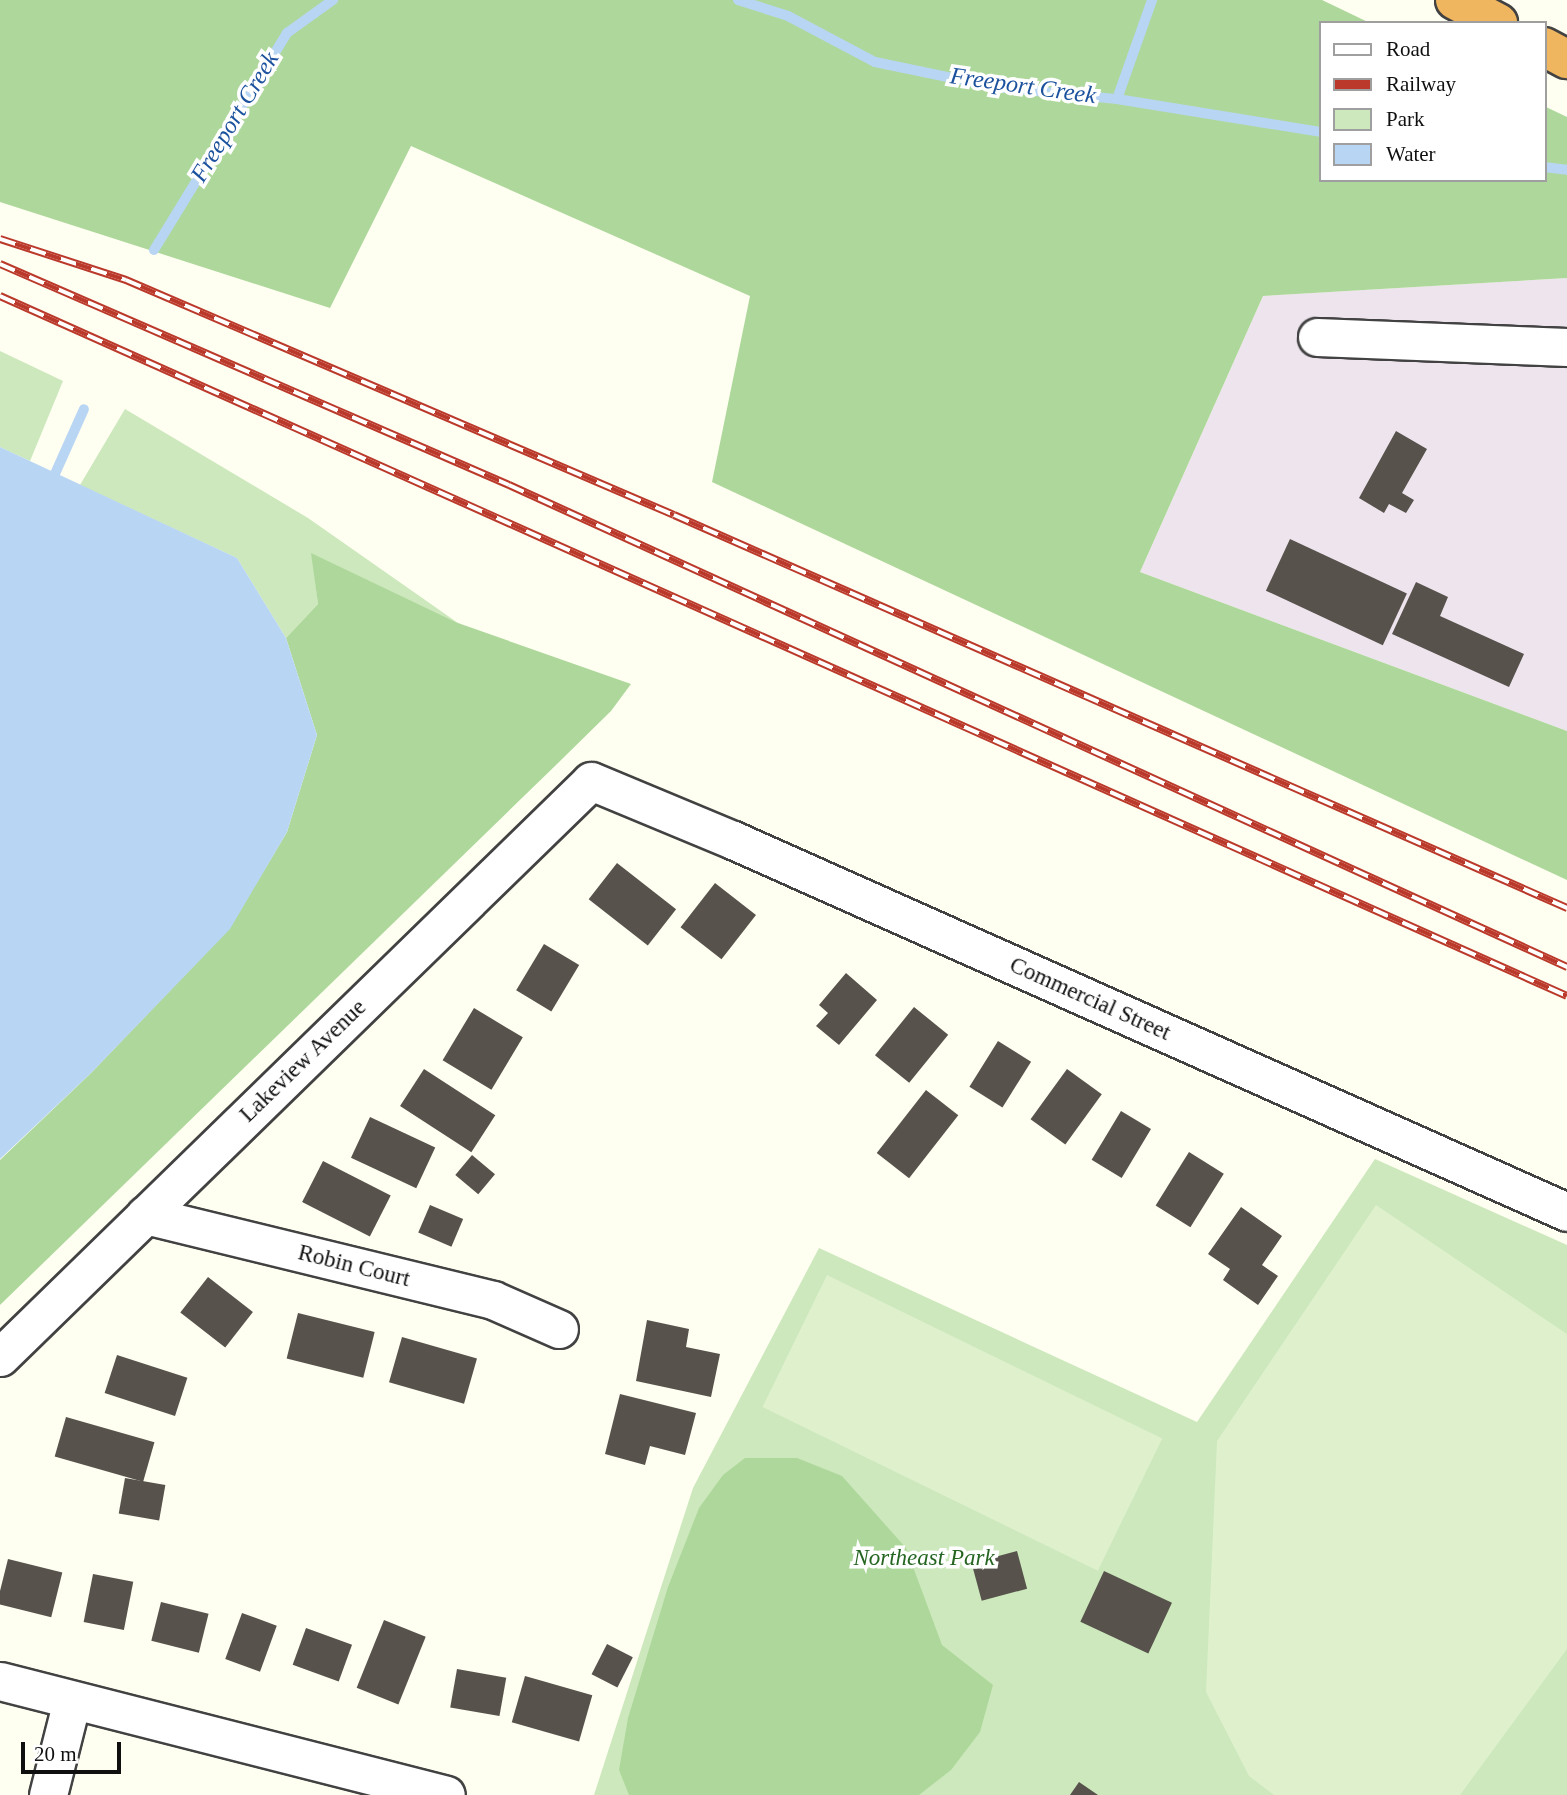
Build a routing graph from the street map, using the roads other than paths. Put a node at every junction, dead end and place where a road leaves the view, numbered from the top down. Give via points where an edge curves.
1 (1455, 0) edge
2 (1494, 21) edge
3 (1546, 48) edge
4 (1567, 59) edge
5 (1317, 337) dead end
6 (1567, 347) edge
7 (611, 790) joint
8 (1567, 1212) edge
9 (145, 1215) junction
10 (559, 1329) dead end
11 (0, 1357) edge
12 (0, 1681) edge
13 (72, 1700) junction
14 (48, 1795) edge
15 (446, 1795) edge

1 - 2 highway
3 - 4 highway
5 - 6 street
7 - 8 street, Commercial Street via 746,845
7 - 9 street, Lakeview Avenue via 591,781
9 - 10 street, Robin Court via 494,1300
9 - 11 street, Lakeview Avenue
12 - 13 street
13 - 14 street
13 - 15 street

